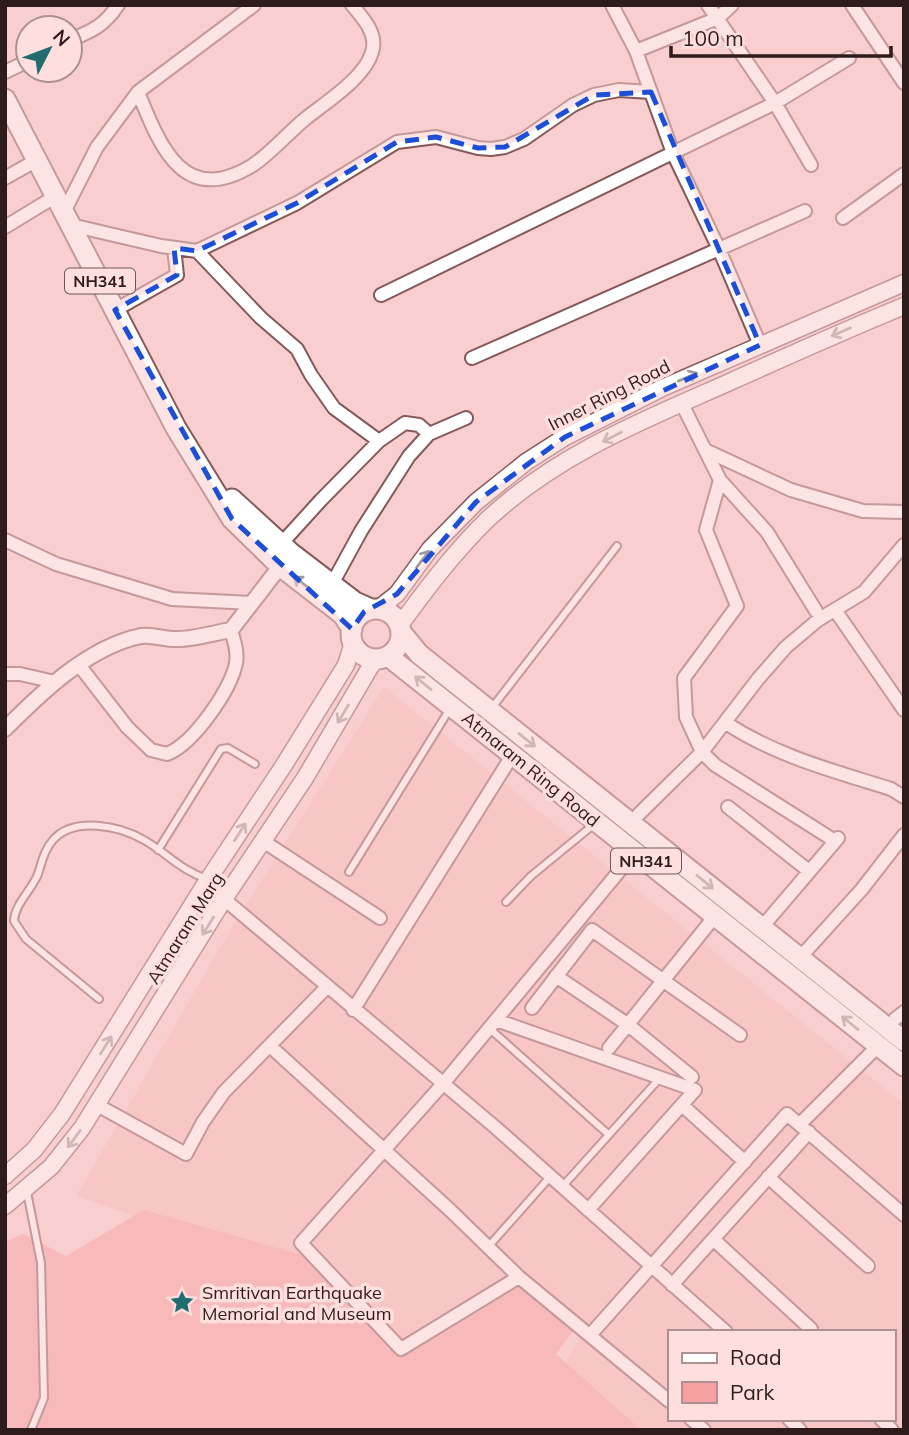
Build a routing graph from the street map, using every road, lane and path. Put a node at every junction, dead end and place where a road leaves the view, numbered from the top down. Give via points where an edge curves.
1 (118, 5) edge
2 (254, 5) edge
3 (352, 5) edge
4 (612, 5) edge
5 (708, 5) edge
6 (732, 5) edge
7 (852, 5) edge
8 (718, 18) junction
9 (84, 34) edge
10 (636, 51) junction
11 (849, 58) dead end
12 (904, 83) edge
13 (138, 92) junction
14 (651, 92) junction
15 (775, 103) junction
16 (8, 112) edge
17 (673, 153) junction
18 (37, 160) junction
19 (811, 165) dead end
20 (904, 174) edge
21 (5, 178) edge
22 (64, 211) junction
23 (805, 211) dead end
24 (843, 218) dead end
25 (5, 227) edge
26 (174, 248) junction
27 (719, 249) junction
28 (197, 251) junction
29 (904, 283) edge
30 (381, 295) dead end
31 (904, 306) edge
32 (115, 310) junction
33 (760, 345) junction
34 (472, 358) dead end
35 (681, 402) junction
36 (466, 418) dead end
37 (429, 434) junction
38 (379, 441) junction
39 (705, 450) junction
40 (198, 463) junction
41 (720, 480) junction
42 (904, 512) edge
43 (5, 540) edge
44 (281, 544) junction
45 (904, 545) edge
46 (617, 546) dead end
47 (275, 573) dead end
48 (332, 584) junction
49 (252, 603) junction
50 (374, 609) junction
51 (835, 610) junction
52 (816, 611) dead end
53 (400, 629) junction
54 (231, 630) junction
55 (352, 636) junction
56 (385, 657) junction
57 (79, 665) junction
58 (5, 674) edge
59 (55, 682) junction
60 (452, 706) junction
61 (489, 710) junction
62 (904, 710) edge
63 (726, 723) junction
64 (5, 729) edge
65 (702, 752) junction
66 (510, 760) dead end
67 (255, 764) dead end
68 (898, 786) edge
69 (904, 797) edge
70 (728, 807) dead end
71 (638, 814) dead end
72 (592, 826) dead end
73 (904, 835) edge
74 (263, 841) junction
75 (158, 850) junction
76 (631, 857) dead end
77 (349, 872) dead end
78 (809, 872) junction
79 (209, 879) junction
80 (225, 900) junction
81 (506, 902) dead end
82 (380, 918) dead end
83 (768, 920) dead end
84 (711, 921) dead end
85 (806, 951) dead end
86 (556, 976) junction
87 (663, 979) junction
88 (327, 987) junction
89 (99, 999) dead end
90 (532, 1007) dead end
91 (353, 1010) junction
92 (626, 1024) junction
93 (493, 1025) junction
94 (740, 1035) dead end
95 (904, 1041) edge
96 (270, 1046) junction
97 (609, 1048) dead end
98 (873, 1051) dead end
99 (904, 1066) edge
100 (660, 1077) junction
101 (692, 1077) dead end
102 (442, 1085) junction
103 (97, 1105) junction
104 (682, 1105) junction
105 (804, 1128) junction
106 (608, 1134) junction
107 (383, 1150) junction
108 (744, 1162) junction
109 (5, 1176) edge
110 (550, 1177) junction
111 (768, 1177) junction
112 (562, 1187) junction
113 (26, 1190) junction
114 (5, 1206) edge
115 (588, 1210) junction
116 (904, 1215) edge
117 (713, 1239) junction
118 (488, 1247) junction
119 (652, 1266) junction
120 (868, 1266) dead end
121 (519, 1277) junction
122 (673, 1284) junction
123 (811, 1329) dead end
124 (724, 1330) edge
125 (591, 1334) junction
126 (668, 1400) edge
127 (31, 1430) edge

1 - 9 street via 108,21
2 - 13 street
3 - 13 street via 374,38 363,71 255,164 233,175 213,180 193,177 175,162 159,142
4 - 10 street
5 - 8 street
6 - 8 street
7 - 12 street
8 - 10 street
8 - 15 street
10 - 14 street
11 - 15 street
13 - 22 street via 97,147
14 - 17 street
14 - 28 street via 619,90 594,95 505,147 478,148 436,136 397,142 297,203
15 - 17 street
15 - 19 street
16 - 18 highway, NH341
17 - 27 street
17 - 30 street
18 - 21 street
18 - 22 highway, NH341
20 - 24 street
22 - 25 street
22 - 26 street
22 - 32 highway, NH341
23 - 27 street
26 - 28 street
26 - 32 street via 177,275
27 - 33 street
27 - 34 street
28 - 38 street via 297,349 334,408
29 - 33 main road, Inner Ring Road
31 -> 35 main road
32 - 40 highway, NH341
50 -> 33 main road, Inner Ring Road via 397,594 430,549 476,502 526,462 662,388
35 - 39 street
35 -> 53 main road via 575,455 538,479 490,518 446,563
36 - 37 street
37 - 38 street via 419,425 405,423
37 - 48 street via 409,456
38 - 44 street
39 - 41 street
39 - 42 street via 791,490 863,511
40 - 44 highway, NH341
55 -> 40 highway, NH341 via 343,615 280,566 232,519
41 - 52 street via 767,532
41 - 65 street via 706,530 737,606 684,678 685,717
43 - 49 street via 56,564 173,599
44 - 48 highway, NH341
45 - 51 street via 864,592
46 - 61 lane
47 - 49 street
48 - 50 highway, NH341 via 355,602
49 - 54 street
50 - 53 highway, NH341 via 391,614
50 - 55 highway via 358,616
51 - 62 street
51 - 63 street via 786,647
53 - 56 highway via 398,646
53 - 61 highway, Atmaram Ring Road / NH341 via 419,653
54 - 57 street via 178,639 144,636 117,643
54 - 57 street via 237,651 227,685 186,743 167,754 151,750 127,727
55 - 56 highway, NH341 via 361,654
79 -> 55 main road, Atmaram Marg via 346,665
60 -> 56 highway, Atmaram Ring Road / NH341
56 -> 74 main road, Atmaram Marg via 372,664
57 - 59 street
58 - 59 street
59 - 64 street
60 - 77 lane
99 -> 60 highway, Atmaram Ring Road / NH341
61 -> 95 highway, Atmaram Ring Road / NH341
63 - 65 street
63 - 68 street via 780,752
65 - 71 street
65 - 78 street via 715,765 837,839
66 - 91 street
67 - 75 lane via 228,748 221,749
68 - 69 street
70 - 78 street
72 - 81 lane
73 - 85 street
74 - 80 main road, Atmaram Marg
74 - 82 street
75 - 79 lane via 191,874
75 - 89 lane via 112,828 74,828 61,833 45,852 32,888 16,909 14,921 22,935
76 - 93 street
78 - 83 street
109 -> 79 main road, Atmaram Marg via 34,1150 62,1114
80 - 88 street
80 -> 103 main road, Atmaram Marg
84 - 87 street
86 - 87 street via 592,930
86 - 90 street
86 - 92 street
87 - 92 street
87 - 94 street
88 - 91 street
88 - 96 street
91 - 102 street
92 - 97 street
92 - 101 street
93 - 100 street
93 - 102 street
93 - 106 lane
96 - 103 street via 224,1093 186,1154
96 - 107 street
98 - 105 street
100 - 104 street via 695,1090
100 - 106 lane
102 - 107 street
102 - 110 street
103 -> 113 main road, Atmaram Marg via 51,1167
104 - 108 street
104 - 115 street
105 - 108 street via 787,1114
105 - 111 street
105 - 116 street
106 - 112 lane
107 - 118 street
107 - 121 street via 301,1243 401,1349
108 - 119 street
110 - 112 street
110 - 118 lane
111 - 117 street
111 - 120 street
112 - 115 street
113 - 114 main road, Atmaram Marg
113 - 127 lane via 41,1263 44,1398
115 - 119 street
117 - 122 street
117 - 123 street
118 - 121 street
119 - 122 street
119 - 125 street
121 - 125 street
122 - 124 street
125 - 126 street

